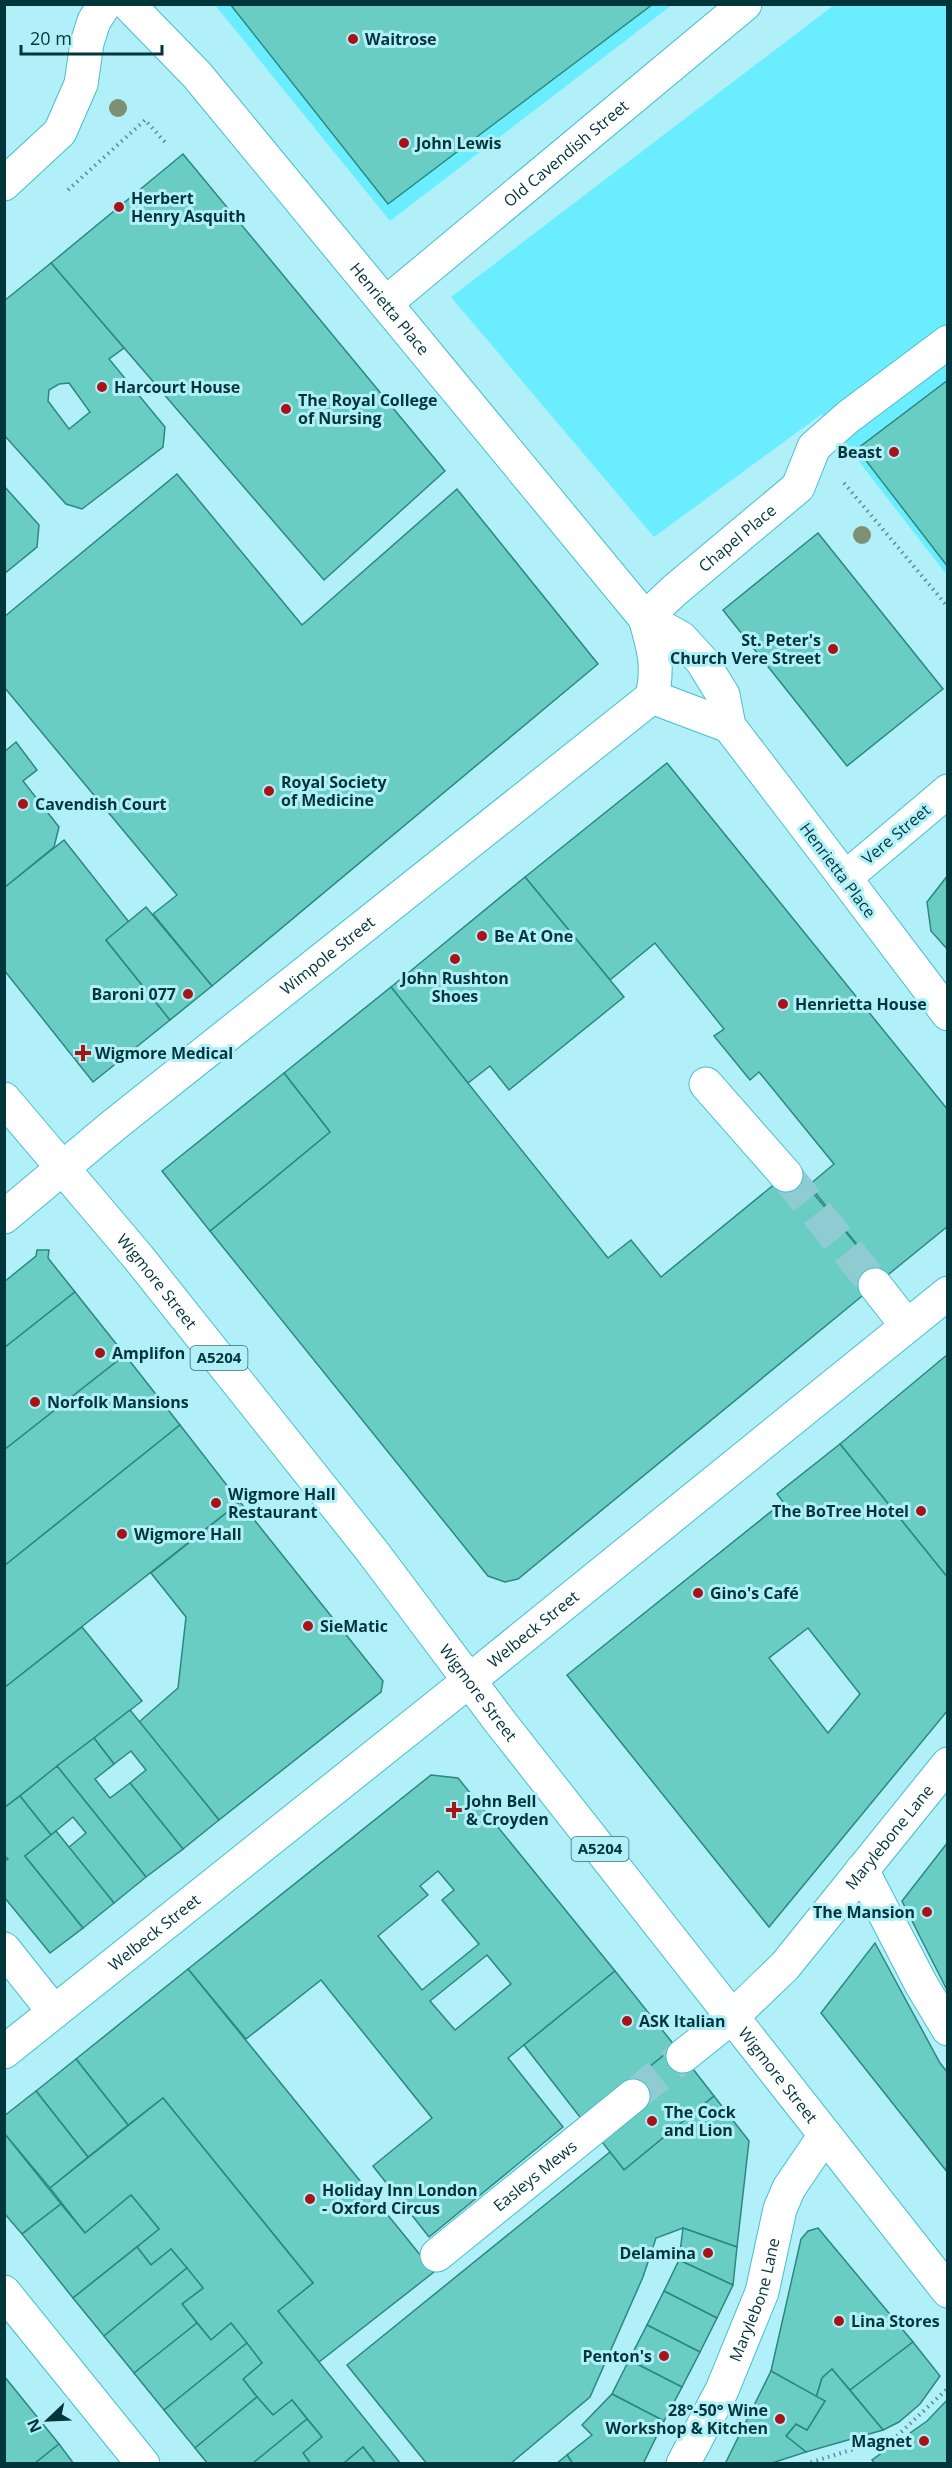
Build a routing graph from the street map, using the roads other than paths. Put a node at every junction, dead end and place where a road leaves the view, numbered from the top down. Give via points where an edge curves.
1 (105, 4) edge
2 (128, 4) edge
3 (745, 4) edge
4 (4, 184) edge
5 (386, 303) junction
6 (948, 342) edge
7 (645, 618) junction
8 (652, 698) junction
9 (729, 726) junction
10 (948, 791) edge
11 (845, 878) junction
12 (948, 1014) edge
13 (706, 1084) dead end
14 (4, 1099) edge
15 (62, 1168) junction
16 (786, 1175) tunnel mouth
17 (4, 1216) edge
18 (875, 1285) tunnel mouth
19 (948, 1293) edge
20 (907, 1326) junction
21 (470, 1680) junction
22 (948, 1764) edge
23 (862, 1870) junction
24 (4, 1949) edge
25 (54, 2012) junction
26 (732, 2017) junction
27 (948, 2029) edge
28 (4, 2052) edge
29 (683, 2056) tunnel mouth
30 (633, 2096) tunnel mouth
31 (825, 2135) junction
32 (437, 2255) dead end
33 (948, 2291) edge
34 (4, 2292) edge
35 (143, 2463) edge
36 (683, 2463) edge

1 - 4 street via 94,21 81,84 60,132
2 - 5 street, Henrietta Place via 197,75
3 - 5 street, Old Cavendish Street
5 - 7 street, Henrietta Place
6 - 7 street, Chapel Place via 814,447 798,487
7 - 8 street, Henrietta Place via 657,675
7 - 9 street, Henrietta Place via 681,638 702,661 723,695
8 - 9 street
8 - 15 street, Wimpole Street
9 - 11 street, Henrietta Place
10 - 11 street, Vere Street
11 - 12 street, Henrietta Place
13 - 16 street
14 - 15 street, Wigmore Street / A5204
15 - 17 street, Wimpole Street
15 - 21 street, Wigmore Street / A5204 via 146,1267
18 - 20 street
19 - 20 street, Welbeck Street
20 - 21 street, Welbeck Street
21 - 25 street, Welbeck Street
21 - 26 street, Wigmore Street / A5204
22 - 23 street, Marylebone Lane
23 - 26 street, Marylebone Lane via 785,1966
23 - 27 street
24 - 25 street
25 - 28 street, Welbeck Street
26 - 29 street, Marylebone Lane
26 - 31 street, Wigmore Street / A5204
30 - 32 street, Easleys Mews
31 - 33 street, Wigmore Street / A5204
31 - 36 street, Marylebone Lane via 789,2188 780,2209 762,2292 722,2390
34 - 35 street

